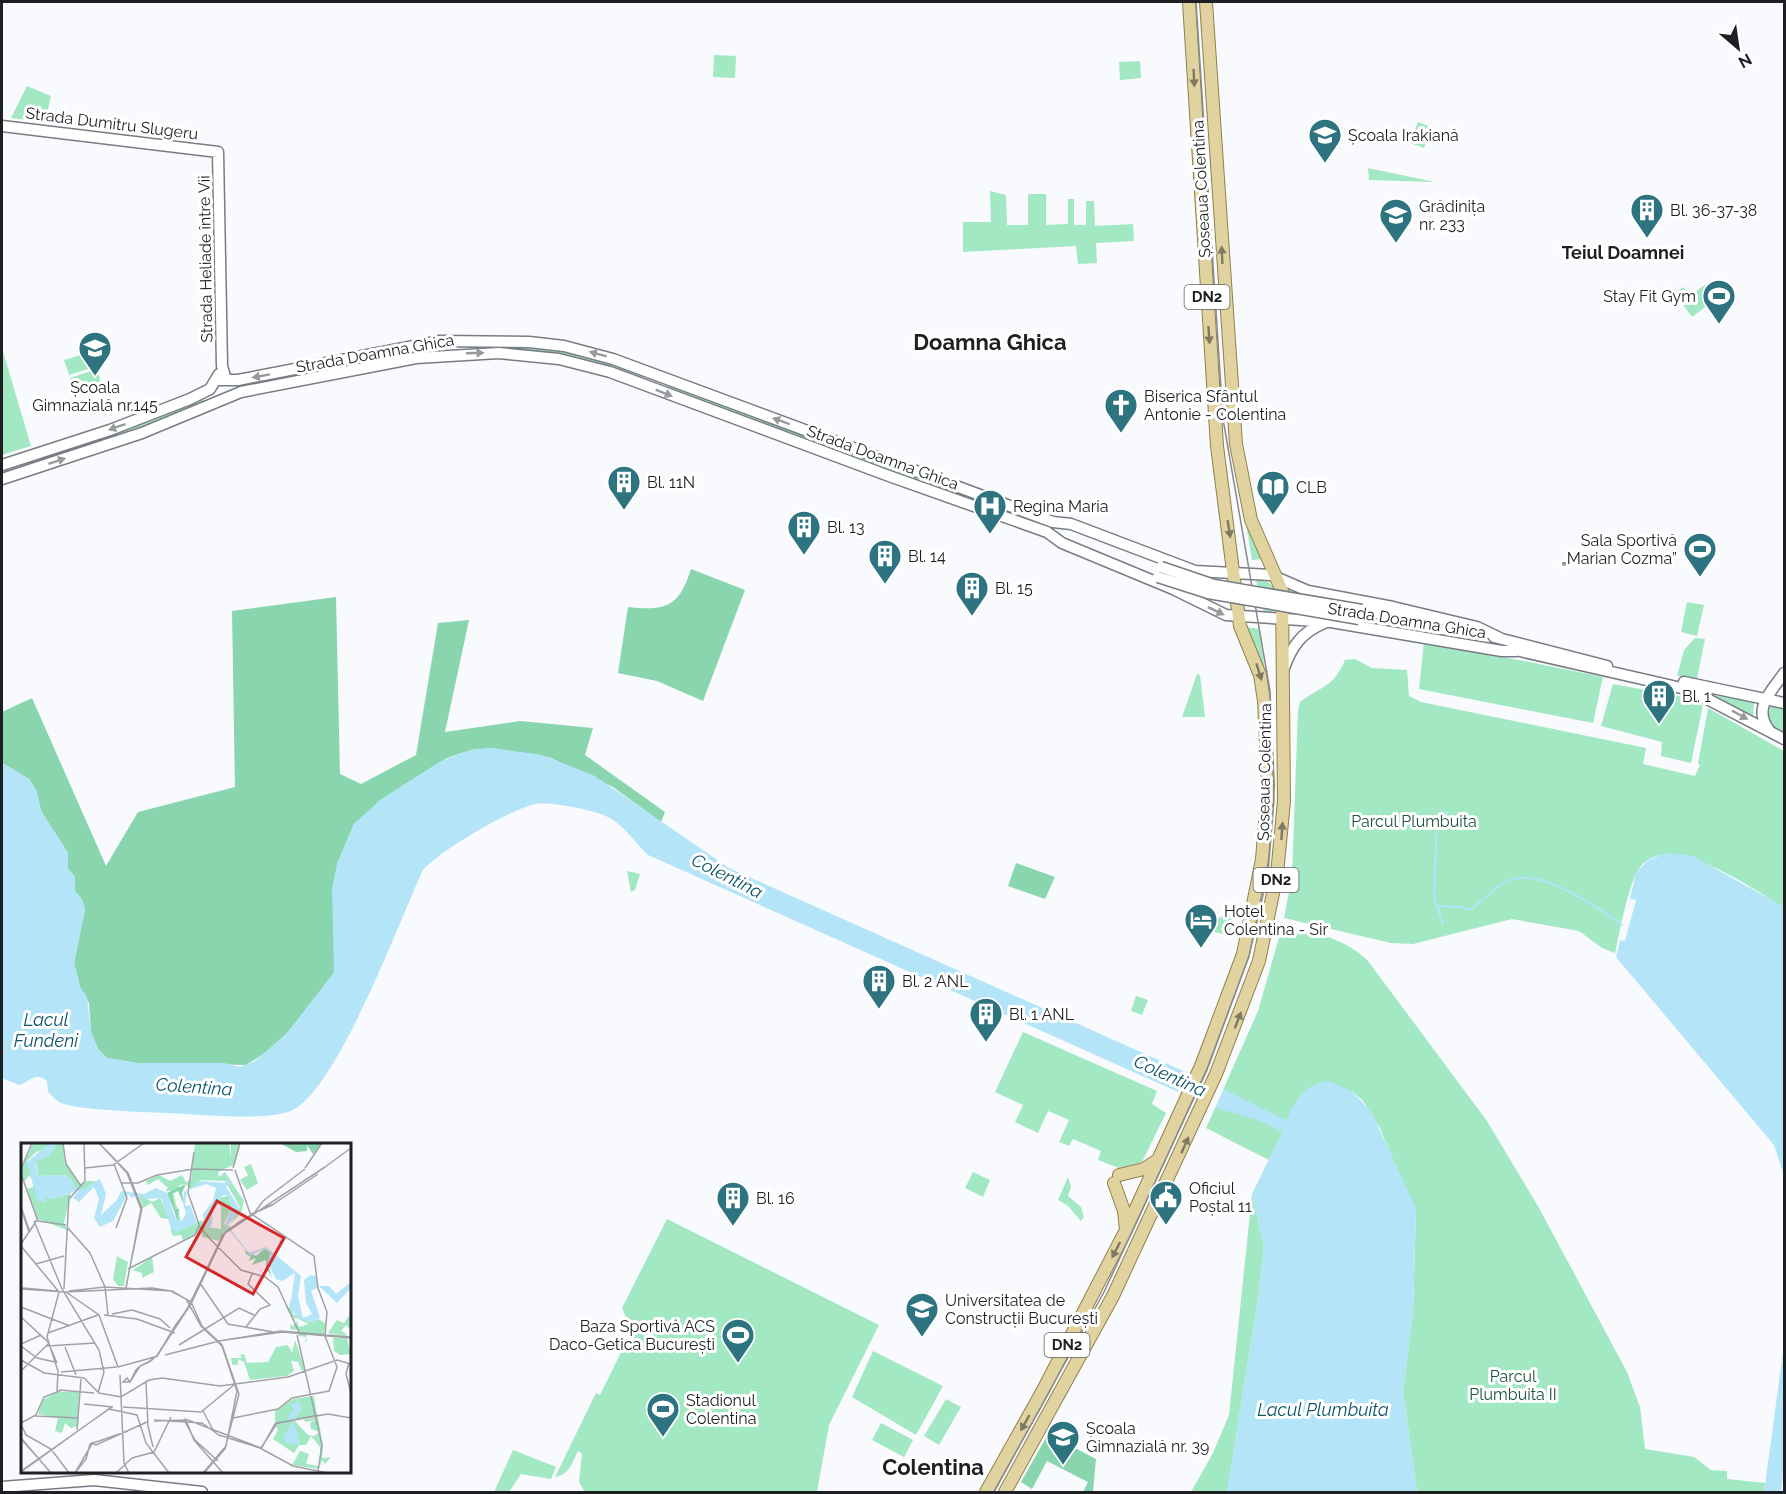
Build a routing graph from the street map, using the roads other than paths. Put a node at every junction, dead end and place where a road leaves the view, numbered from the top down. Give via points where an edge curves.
1 (1189, 2) edge
2 (1206, 2) edge
3 (2, 126) edge
4 (218, 152) joint
5 (290, 370) junction
6 (220, 382) junction
7 (292, 382) junction
8 (231, 395) junction
9 (218, 401) junction
10 (2, 465) edge
11 (2, 479) edge
12 (1050, 527) junction
13 (1235, 573) junction
14 (1277, 577) junction
15 (1239, 617) junction
16 (1282, 620) junction
17 (1331, 622) junction
18 (1465, 635) junction
19 (1500, 638) junction
20 (1516, 651) junction
21 (1785, 673) edge
22 (1281, 676) junction
23 (1766, 699) junction
24 (1785, 703) edge
25 (1772, 732) junction
26 (1785, 739) edge
27 (1160, 1158) junction
28 (1126, 1230) junction
29 (2, 1487) edge
30 (2, 1492) edge
31 (168, 1492) edge
32 (202, 1492) edge
33 (986, 1492) edge
34 (1005, 1492) edge

1 -> 13 main road, Șoseaua Colentina / DN2 via 1215,419
14 -> 2 main road, Șoseaua Colentina / DN2 via 1251,520 1236,444
3 - 4 main road, Strada Dumitru Slugeru
4 - 6 main road, Strada Heliade între Vii
5 -> 6 main road, Strada Doamna Ghica
5 - 7 main road
12 -> 5 main road, Strada Doamna Ghica via 613,358 564,346 516,340 440,341
6 - 8 main road via 232,388
6 - 9 main road via 212,396
6 -> 10 main road, Strada Doamna Ghica via 147,416
7 - 8 main road, Strada Doamna Ghica
7 -> 12 main road, Strada Doamna Ghica via 440,355 499,353 559,359 621,376 889,476
8 - 9 main road, Strada Doamna Ghica
11 -> 9 main road, Strada Doamna Ghica via 142,433
12 - 13 main road, Strada Doamna Ghica via 1071,524 1195,571
12 -> 15 main road, Strada Doamna Ghica via 1062,543 1173,589 1221,614
12 - 18 main road, bridge via 1160,572
13 - 14 main road, Strada Doamna Ghica
13 - 15 main road, Șoseaua Colentina / DN2
14 - 16 main road, Șoseaua Colentina / DN2 via 1282,591
14 - 19 main road, Strada Doamna Ghica via 1308,591 1477,627
15 - 16 main road, Strada Doamna Ghica
15 -> 27 main road, Șoseaua Colentina / DN2 via 1263,689 1266,821 1260,874 1248,936 1230,994
16 - 17 main road, Strada Doamna Ghica
16 - 22 main road, Șoseaua Colentina / DN2
17 - 20 main road, Strada Doamna Ghica
17 - 22 main road via 1303,635
18 - 19 main road, Strada Doamna Ghica
18 - 20 main road, Strada Doamna Ghica
19 - 23 main road, Strada Doamna Ghica
20 -> 25 main road, Strada Doamna Ghica via 1690,690
21 - 23 main road
34 -> 22 main road, Șoseaua Colentina / DN2 via 1097,1328 1152,1217 1216,1074 1259,961 1275,892 1284,801
23 - 24 main road, Strada Doamna Ghica
23 - 25 main road via 1762,717
25 - 26 main road, Strada Doamna Ghica
27 - 28 main road, Șoseaua Colentina / DN2
27 - 28 main road via 1144,1169 1116,1179
28 -> 33 main road, Șoseaua Colentina / DN2
29 - 32 main road via 94,1480
30 - 31 main road via 95,1485

